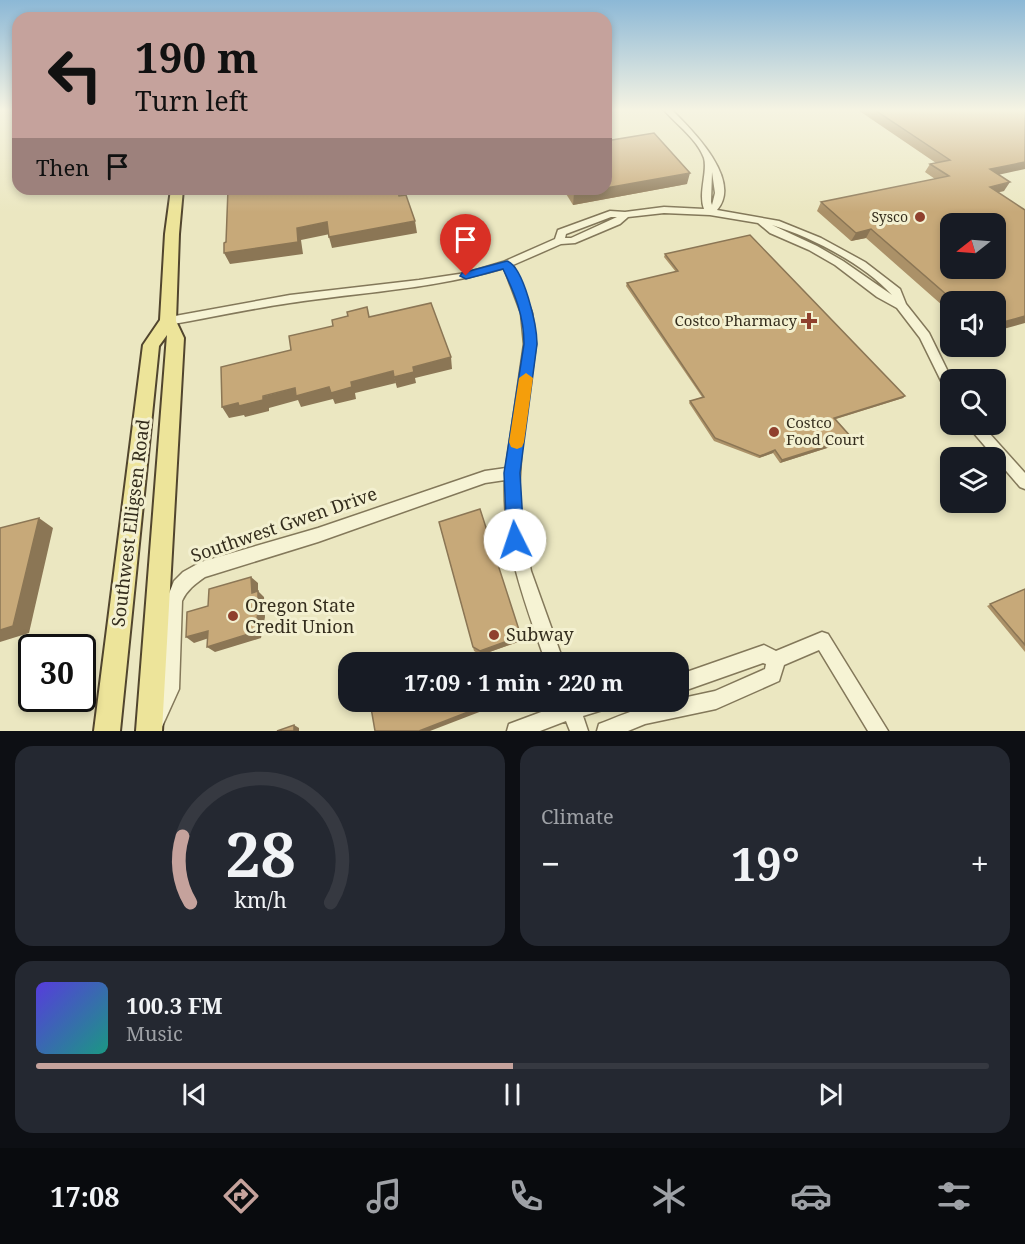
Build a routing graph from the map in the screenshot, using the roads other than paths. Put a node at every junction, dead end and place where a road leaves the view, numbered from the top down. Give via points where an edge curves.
1 (699, 144) edge
2 (177, 195) edge
3 (710, 212) junction
4 (507, 264) junction
5 (168, 321) junction
6 (941, 369) edge
7 (982, 435) edge
8 (512, 473) junction
9 (1025, 483) edge
10 (551, 652) edge
11 (776, 660) junction
12 (689, 680) edge
13 (557, 712) edge
14 (572, 712) edge
15 (107, 731) edge
16 (150, 731) edge
17 (516, 731) edge
18 (579, 731) edge
19 (606, 731) edge
20 (879, 731) edge

1 - 3 street via 708,162 706,202
2 - 5 main road, Southwest Elligsen Road
3 - 4 street via 664,210 625,215 572,241 560,241
3 - 6 street via 763,223 839,263 901,306 925,336
4 - 5 street via 436,281 290,299
4 - 8 street via 522,295 530,326
5 - 15 main road, Southwest Elligsen Road via 151,345
5 - 16 main road, Southwest Elligsen Road via 176,338
7 - 9 street
8 - 10 street via 515,540
8 - 16 street, Southwest Gwen Drive via 484,477 318,535 201,570 180,587 174,601 170,689
11 - 12 street via 764,654
11 - 19 street via 773,675 716,700 645,715
11 - 20 street via 822,640
13 - 17 street
14 - 18 street

